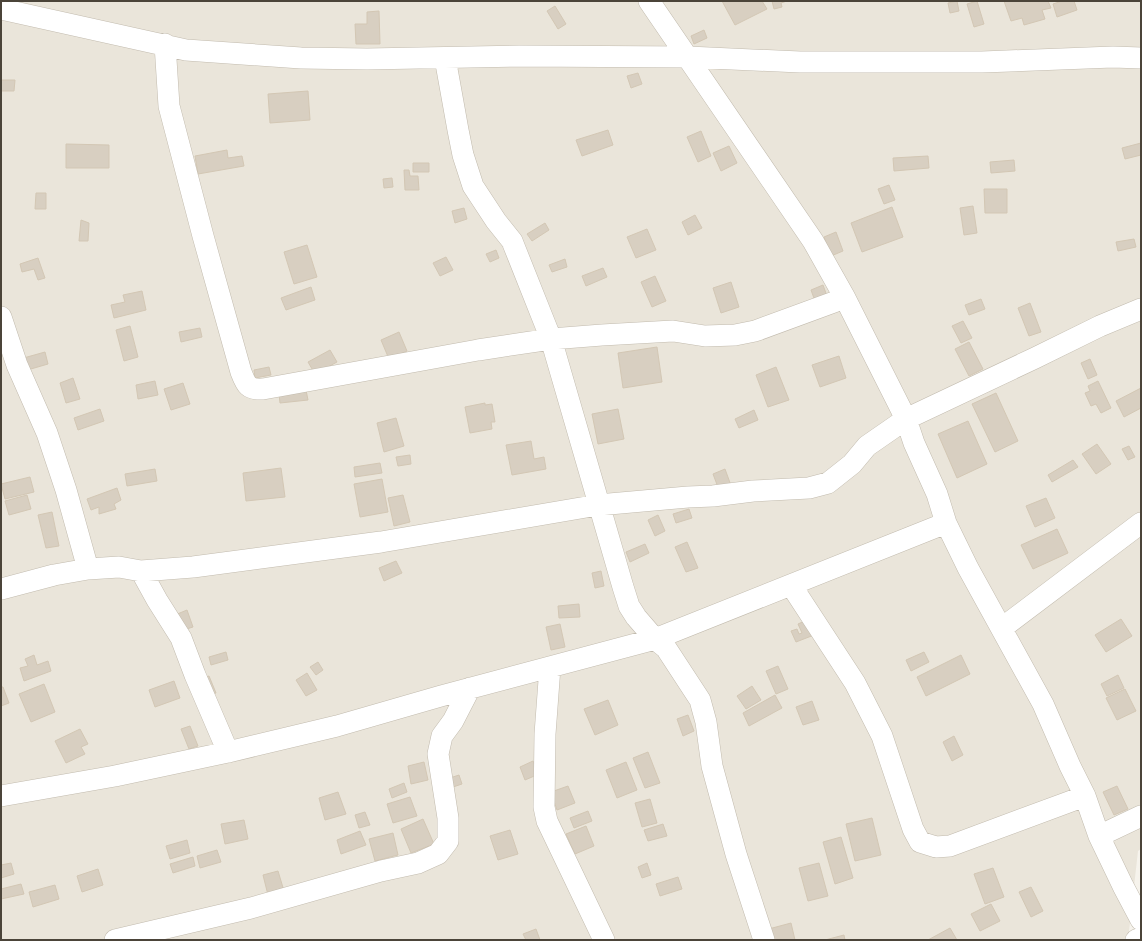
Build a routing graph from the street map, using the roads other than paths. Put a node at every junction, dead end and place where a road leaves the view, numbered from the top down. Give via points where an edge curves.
1 (649, 1) edge
2 (1, 9) edge
3 (165, 44) junction
4 (688, 57) junction
5 (446, 58) junction
6 (1141, 58) edge
7 (845, 298) junction
8 (1141, 309) edge
9 (1, 318) edge
10 (551, 339) junction
11 (906, 419) junction
12 (598, 505) junction
13 (946, 522) junction
14 (1141, 523) edge
15 (88, 569) junction
16 (141, 571) junction
17 (791, 585) junction
18 (1, 589) edge
19 (1002, 628) junction
20 (655, 639) junction
21 (550, 667) junction
22 (470, 688) junction
23 (228, 752) junction
24 (1, 796) edge
25 (1085, 796) junction
26 (1141, 816) edge
27 (1100, 836) junction
28 (1141, 920) edge
29 (1141, 938) edge
30 (115, 940) edge
31 (604, 940) edge
32 (764, 940) edge
33 (1136, 940) edge

1 - 4 street
2 - 3 street
3 - 5 street via 186,50 301,58
3 - 10 street via 169,106 241,372 250,388 257,390
4 - 5 street
4 - 6 street via 800,62 982,62
4 - 7 street via 814,241
5 - 10 street via 458,130 473,186 512,240
7 - 10 street via 755,331 735,335 705,336 673,331
7 - 11 street
8 - 11 street
9 - 15 street via 17,366 47,433
10 - 12 street
11 - 12 street via 867,446 852,464 828,483 809,488
11 - 13 street
12 - 16 street via 381,542 193,567
12 - 20 street via 630,606
13 - 17 street
13 - 19 street via 968,568
14 - 19 street
15 - 16 street via 119,567
15 - 18 street
16 - 23 street via 181,638
17 - 20 street
17 - 25 street via 855,683 878,729 920,842 936,847 950,846
19 - 25 street via 1043,704
20 - 21 street
20 - 32 street via 666,648 700,700 712,766 736,854
21 - 22 street
21 - 31 street via 545,734 544,807 547,821
22 - 23 street via 337,726
22 - 30 street via 442,736 438,754 448,818 448,841 438,854 418,863 251,908
23 - 24 street via 115,776
25 - 27 street
26 - 27 street
27 - 28 street
29 - 33 street

